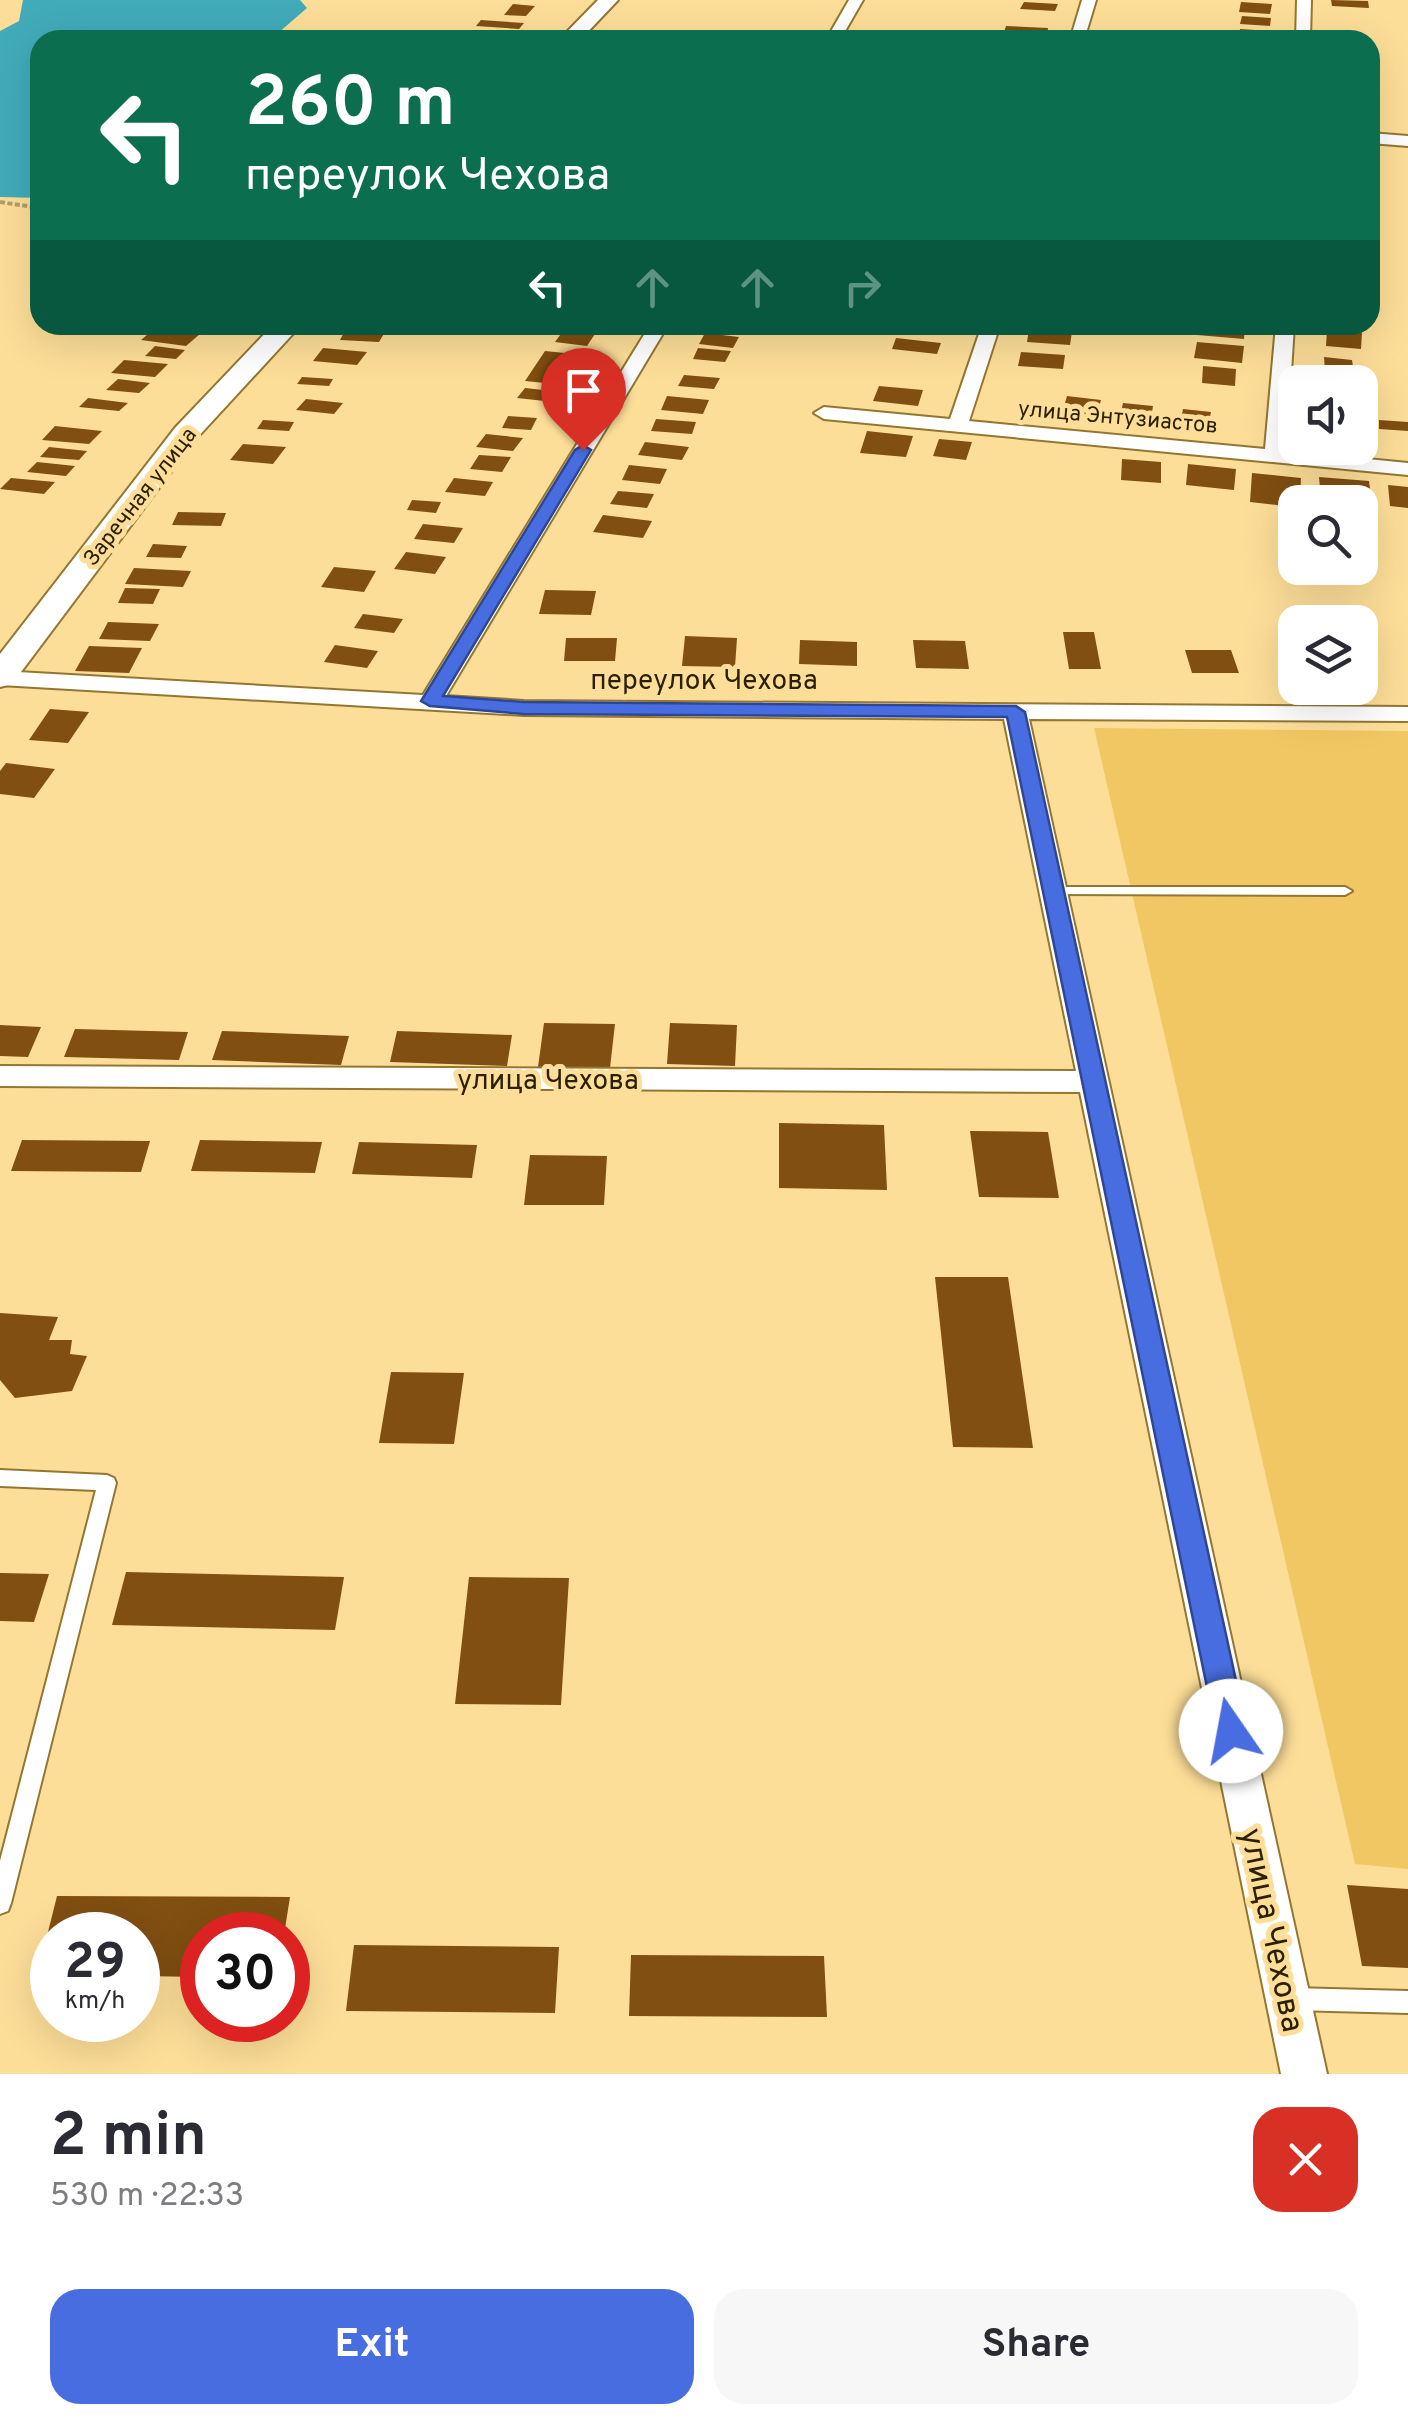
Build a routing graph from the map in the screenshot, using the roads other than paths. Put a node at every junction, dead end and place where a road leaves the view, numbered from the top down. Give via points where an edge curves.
1 (609, 0) edge
2 (856, 0) edge
3 (1088, 0) edge
4 (1304, 0) edge
5 (580, 30) edge
6 (840, 30) edge
7 (1079, 30) edge
8 (1302, 30) edge
9 (1380, 139) edge
10 (1408, 141) edge
11 (279, 335) edge
12 (653, 335) edge
13 (988, 335) edge
14 (1284, 335) edge
15 (824, 413) dead end
16 (957, 427) junction
17 (1275, 455) junction
18 (1408, 469) edge
19 (0, 678) edge
20 (430, 701) junction
21 (1016, 712) junction
22 (1408, 714) edge
23 (1056, 891) junction
24 (1345, 891) dead end
25 (0, 1076) edge
26 (1095, 1082) junction
27 (0, 1478) edge
28 (0, 1903) edge
29 (1287, 1999) junction
30 (1408, 2002) edge
31 (1304, 2074) edge

1 - 5 main road
2 - 6 street
3 - 7 street
4 - 8 street
9 - 10 street
11 - 19 main road, Заречная улица via 185,434
12 - 20 street
13 - 16 street
14 - 17 street
15 - 16 street, улица Энтузиастов
16 - 17 street, улица Энтузиастов
17 - 18 street, улица Энтузиастов
19 - 20 street, переулок Чехова
20 - 21 street, переулок Чехова via 524,708
21 - 22 street, переулок Чехова
21 - 23 street, улица Чехова
23 - 24 lane
23 - 26 street, улица Чехова
25 - 26 street, улица Чехова
26 - 29 street, улица Чехова
27 - 28 lane via 106,1484
29 - 30 lane
29 - 31 street, улица Чехова

